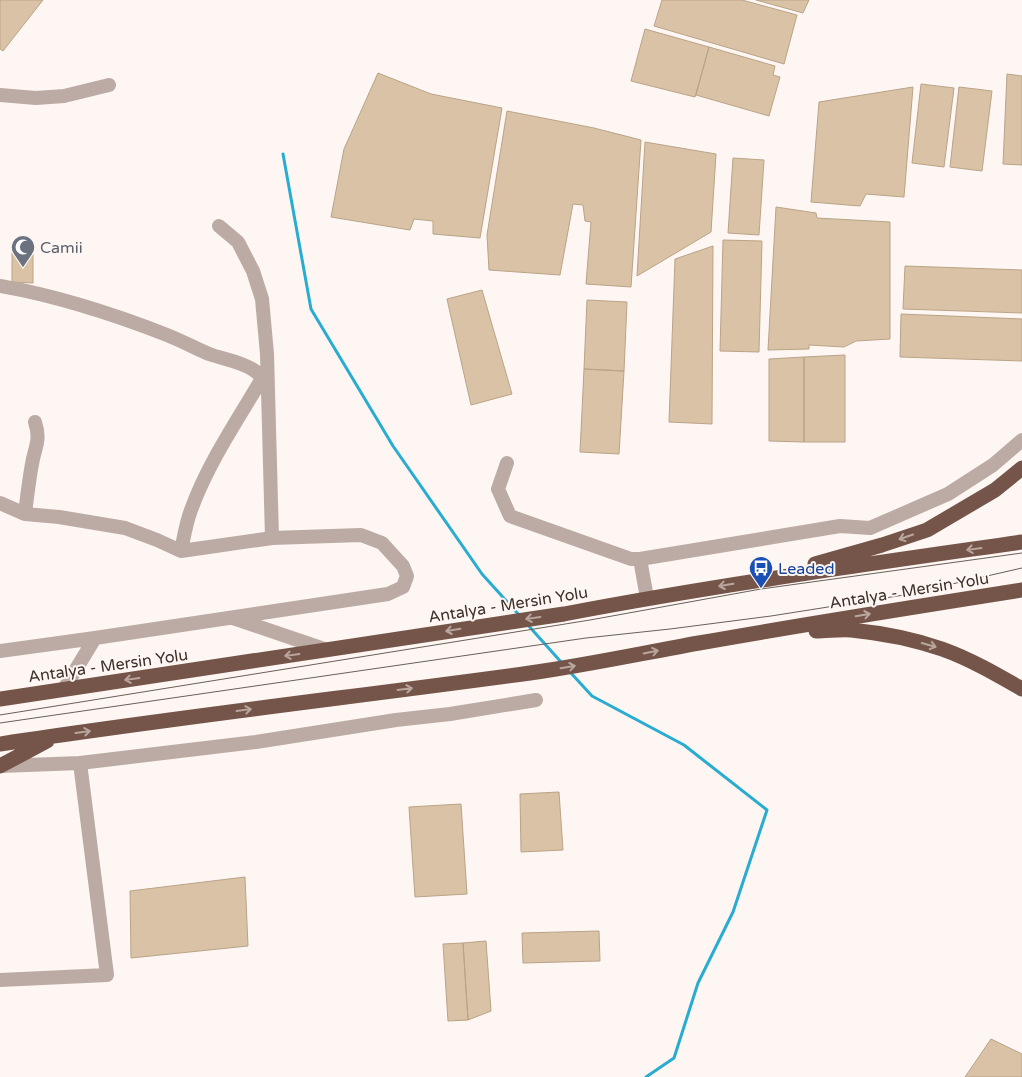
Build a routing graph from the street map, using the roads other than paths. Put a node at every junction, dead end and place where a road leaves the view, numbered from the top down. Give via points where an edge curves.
1 (109, 85) dead end
2 (0, 95) edge
3 (220, 226) dead end
4 (0, 286) edge
5 (265, 379) junction
6 (35, 422) dead end
7 (1022, 440) edge
8 (507, 463) dead end
9 (1022, 468) edge
10 (0, 503) edge
11 (25, 514) junction
12 (272, 538) junction
13 (1022, 542) edge
14 (181, 551) junction
15 (640, 559) junction
16 (756, 581) junction
17 (1022, 590) edge
18 (646, 598) junction
19 (232, 617) junction
20 (760, 632) junction
21 (95, 638) junction
22 (327, 650) junction
23 (0, 651) edge
24 (64, 689) junction
25 (1022, 689) edge
26 (0, 699) edge
27 (536, 700) dead end
28 (56, 736) junction
29 (0, 744) edge
30 (80, 763) junction
31 (1, 766) edge
32 (0, 980) edge

1 - 2 street via 64,96
3 - 5 street via 238,242 253,271 262,299
4 - 5 street via 81,304 114,315 239,363
5 - 12 street
5 - 14 street via 205,478 191,509
6 - 11 street via 38,444
7 - 15 street via 993,465 948,494 870,528 840,526
8 - 15 street via 498,489 510,516 631,559
9 -> 16 highway via 995,490 927,530
10 - 11 street
11 - 14 street via 125,528
12 - 14 street
12 - 19 street via 361,535 382,543 403,566 407,576 404,587 388,594
13 -> 16 highway, Antalya - Mersin Yolu
15 - 18 street
16 -> 18 highway, Antalya - Mersin Yolu
20 -> 17 highway, Antalya - Mersin Yolu
18 -> 22 highway, Antalya - Mersin Yolu via 564,614
19 - 21 street
19 - 22 street
20 -> 25 highway via 850,630 903,638 950,652
28 -> 20 highway, Antalya - Mersin Yolu via 532,672
21 - 23 street
21 - 24 street
22 -> 24 highway, Antalya - Mersin Yolu
24 - 26 highway, Antalya - Mersin Yolu
27 - 30 street via 256,742
28 - 29 highway, Antalya - Mersin Yolu
28 - 31 highway
30 - 31 street
30 - 32 street via 107,975

